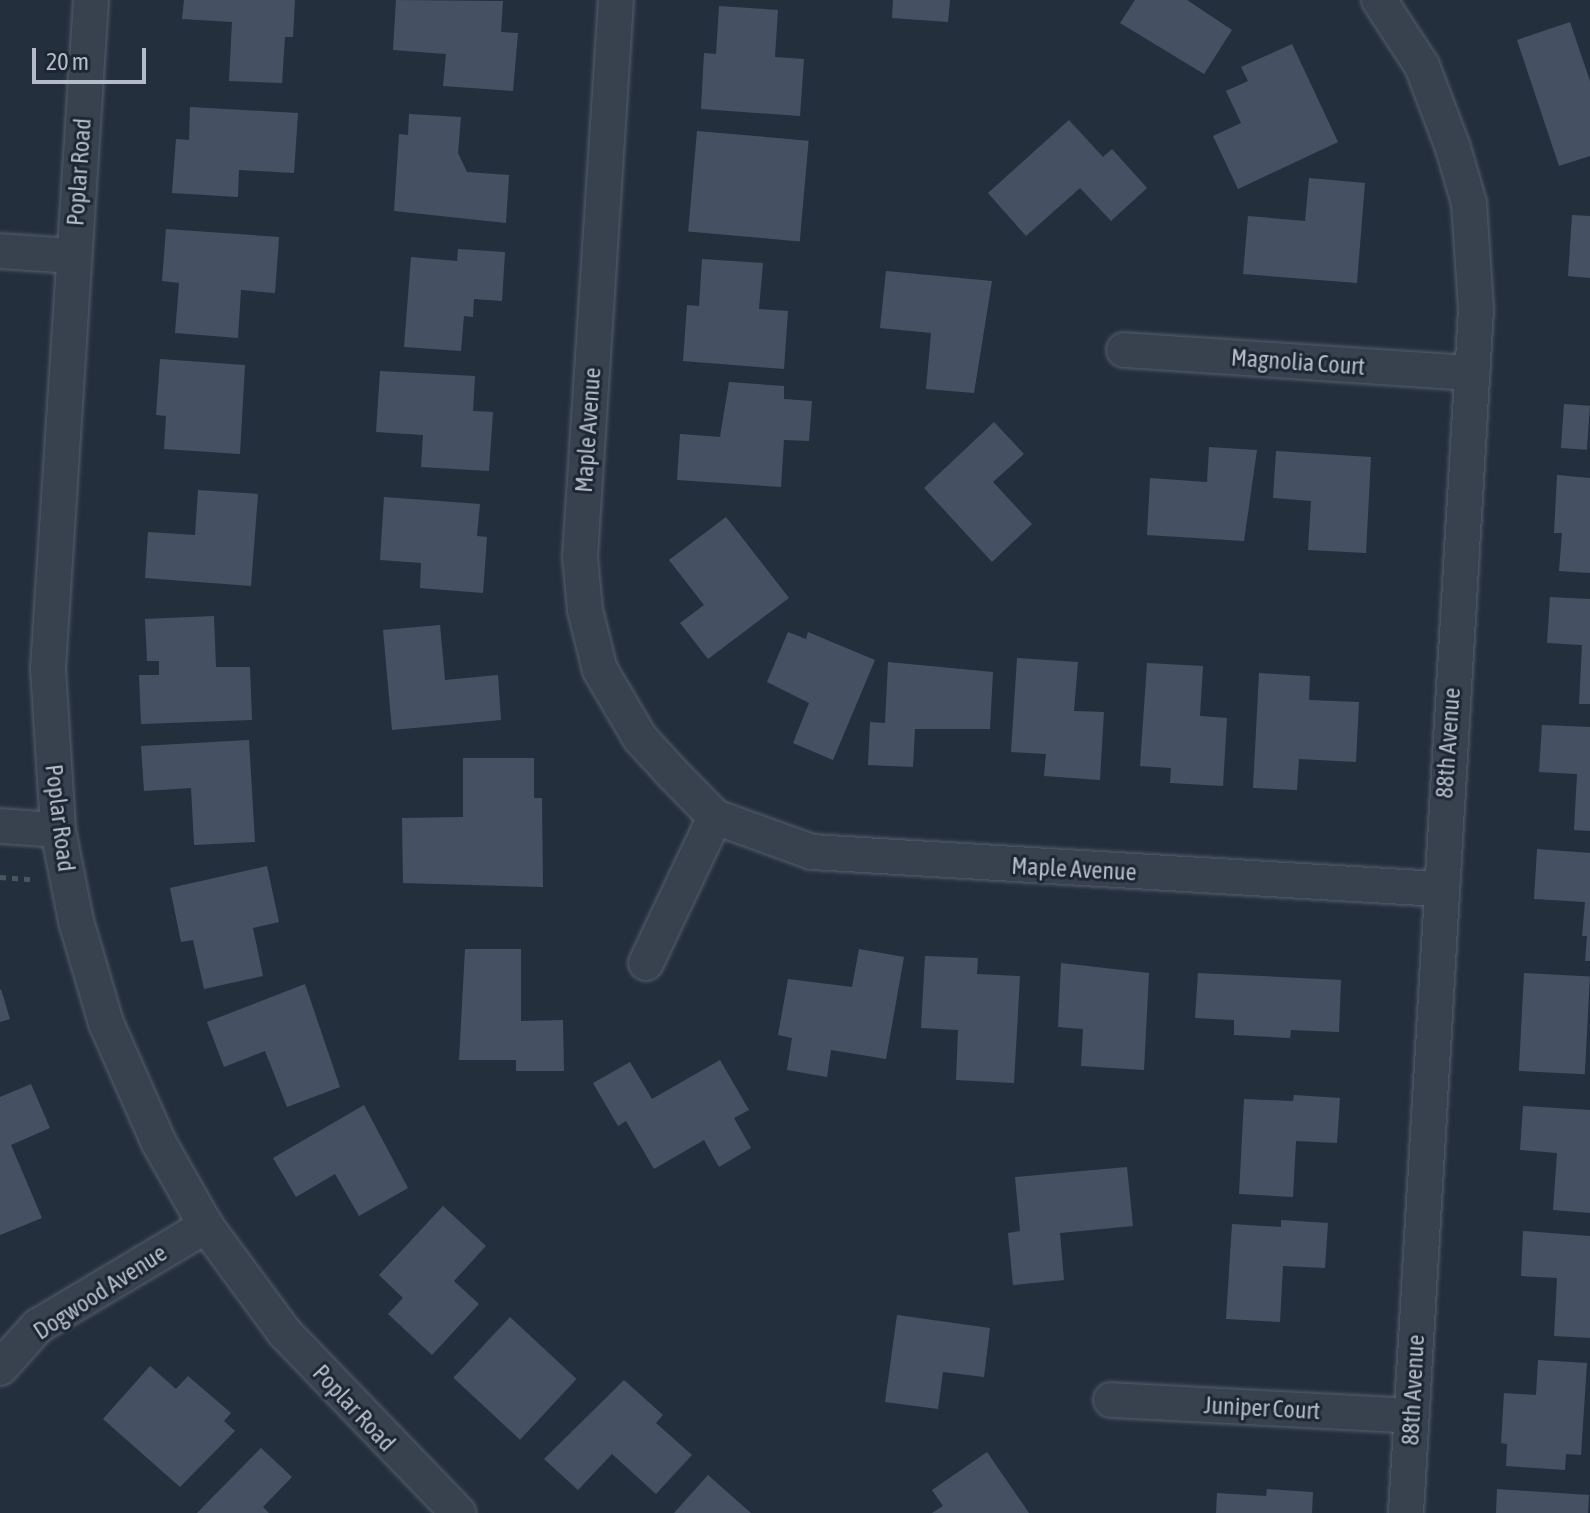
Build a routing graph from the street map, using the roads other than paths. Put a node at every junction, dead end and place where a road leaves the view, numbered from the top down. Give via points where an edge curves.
1 (91, 0) edge
2 (616, 0) edge
3 (1391, 4) edge
4 (0, 251) edge
5 (74, 256) junction
6 (1124, 350) dead end
7 (1472, 373) junction
8 (715, 817) junction
9 (0, 826) edge
10 (58, 830) junction
11 (1439, 889) junction
12 (646, 963) dead end
13 (206, 1226) junction
14 (0, 1368) edge
15 (1111, 1400) dead end
16 (1412, 1416) junction
17 (458, 1513) edge
18 (1406, 1513) edge

1 - 5 street, Poplar Road
2 - 8 street, Maple Avenue via 580,557 585,610 600,670 617,703 640,738
3 - 7 street, 88th Avenue via 1438,104 1469,203 1476,309
4 - 5 street
5 - 10 street, Poplar Road via 48,669
6 - 7 street, Magnolia Court
7 - 11 street, 88th Avenue
8 - 11 street, Maple Avenue via 812,852 865,858
8 - 12 street
9 - 10 street
10 - 13 street, Poplar Road via 76,921 106,1023 159,1143
11 - 16 street, 88th Avenue
13 - 14 street, Dogwood Avenue via 38,1326
13 - 17 street, Poplar Road via 285,1333
15 - 16 street, Juniper Court
16 - 18 street, 88th Avenue

